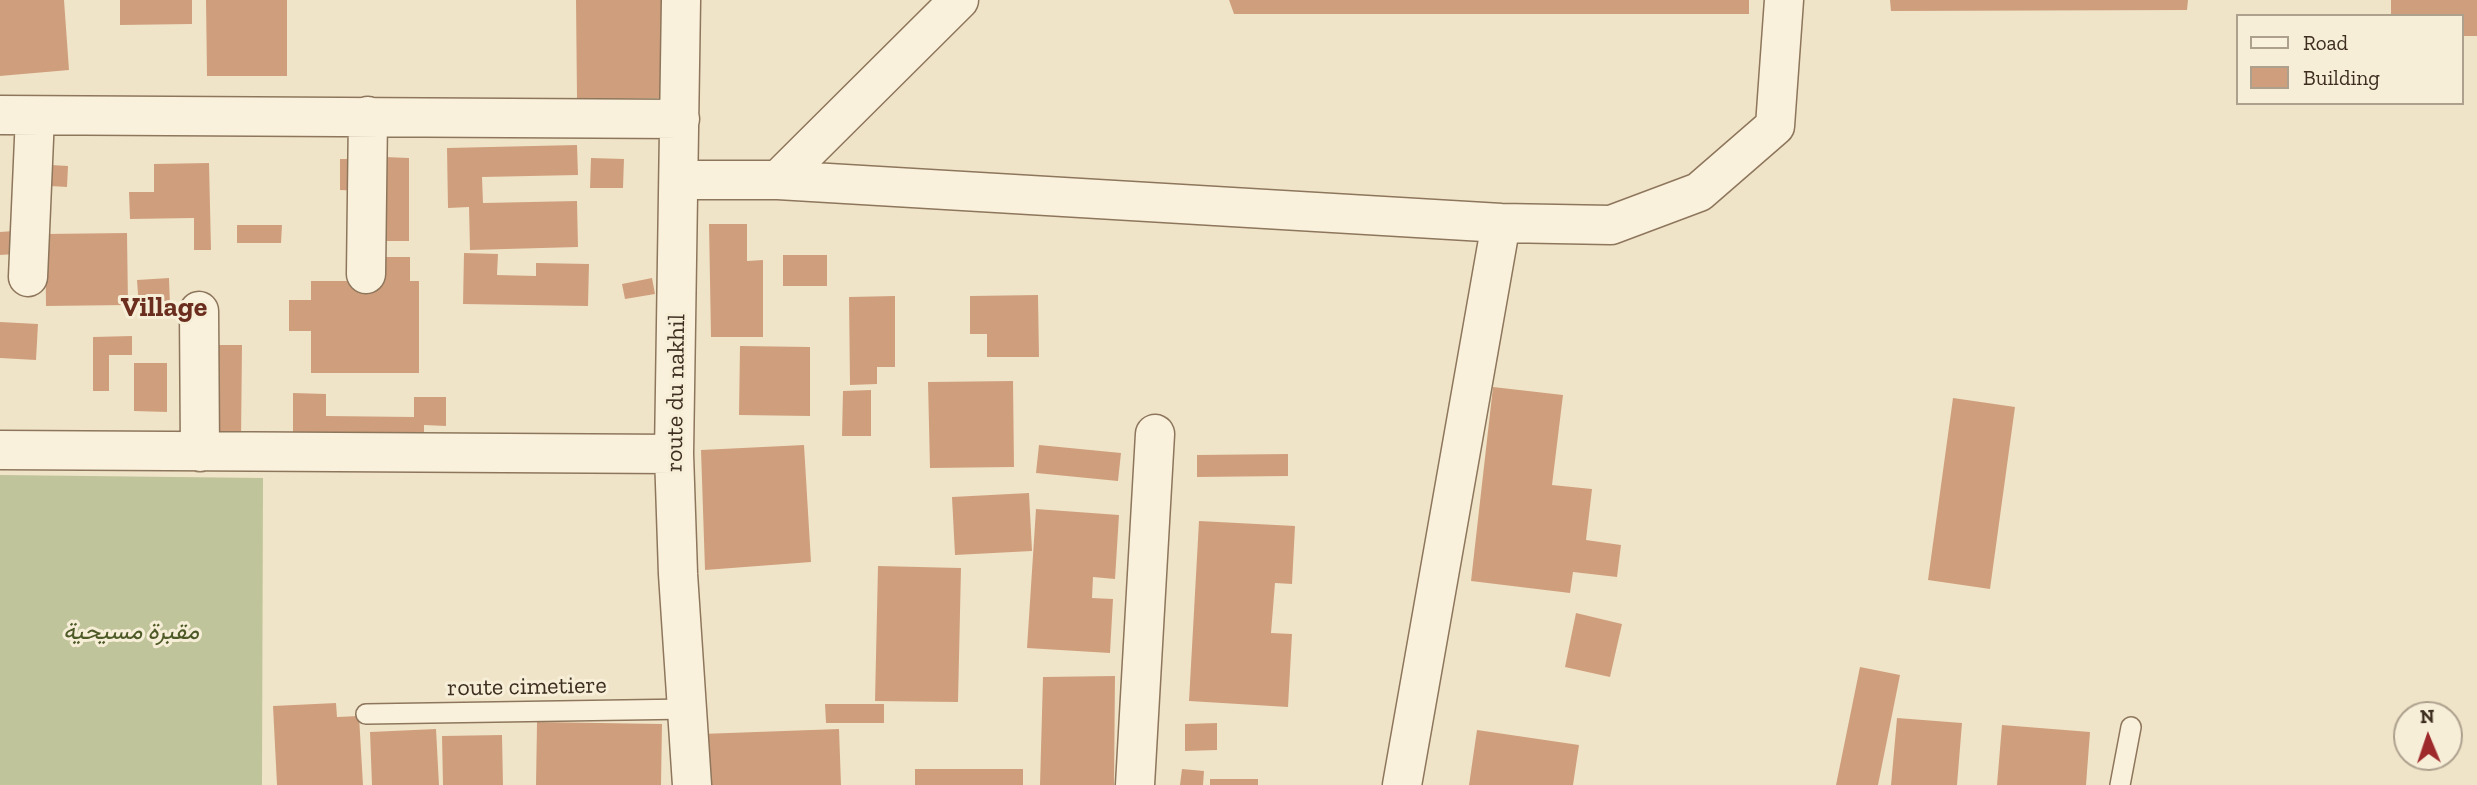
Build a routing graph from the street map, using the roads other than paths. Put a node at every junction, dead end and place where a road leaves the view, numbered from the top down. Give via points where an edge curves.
1 (681, 0) edge
2 (959, 0) edge
3 (1784, 0) edge
4 (18, 115) edge
5 (368, 116) junction
6 (680, 119) junction
7 (680, 180) junction
8 (778, 180) junction
9 (1501, 223) junction
10 (366, 274) dead end
11 (28, 277) dead end
12 (199, 311) dead end
13 (1155, 434) dead end
14 (0, 450) edge
15 (200, 452) junction
16 (674, 454) junction
17 (689, 709) junction
18 (366, 714) dead end
19 (2131, 727) dead end
20 (692, 785) edge
21 (1135, 785) edge
22 (1402, 785) edge
23 (2120, 785) edge

1 - 6 street, route du nakhil
2 - 8 street
3 - 9 street via 1775,126 1699,192 1611,225
4 - 5 street
4 - 11 street
5 - 6 street
5 - 10 street
6 - 7 street, route du nakhil
7 - 8 street
7 - 16 street, route du nakhil
8 - 9 street
9 - 22 street
12 - 15 street
13 - 21 street
14 - 15 street
15 - 16 street
16 - 17 street, route du nakhil
17 - 18 lane, route cimetiere
17 - 20 street, route du nakhil
19 - 23 lane

